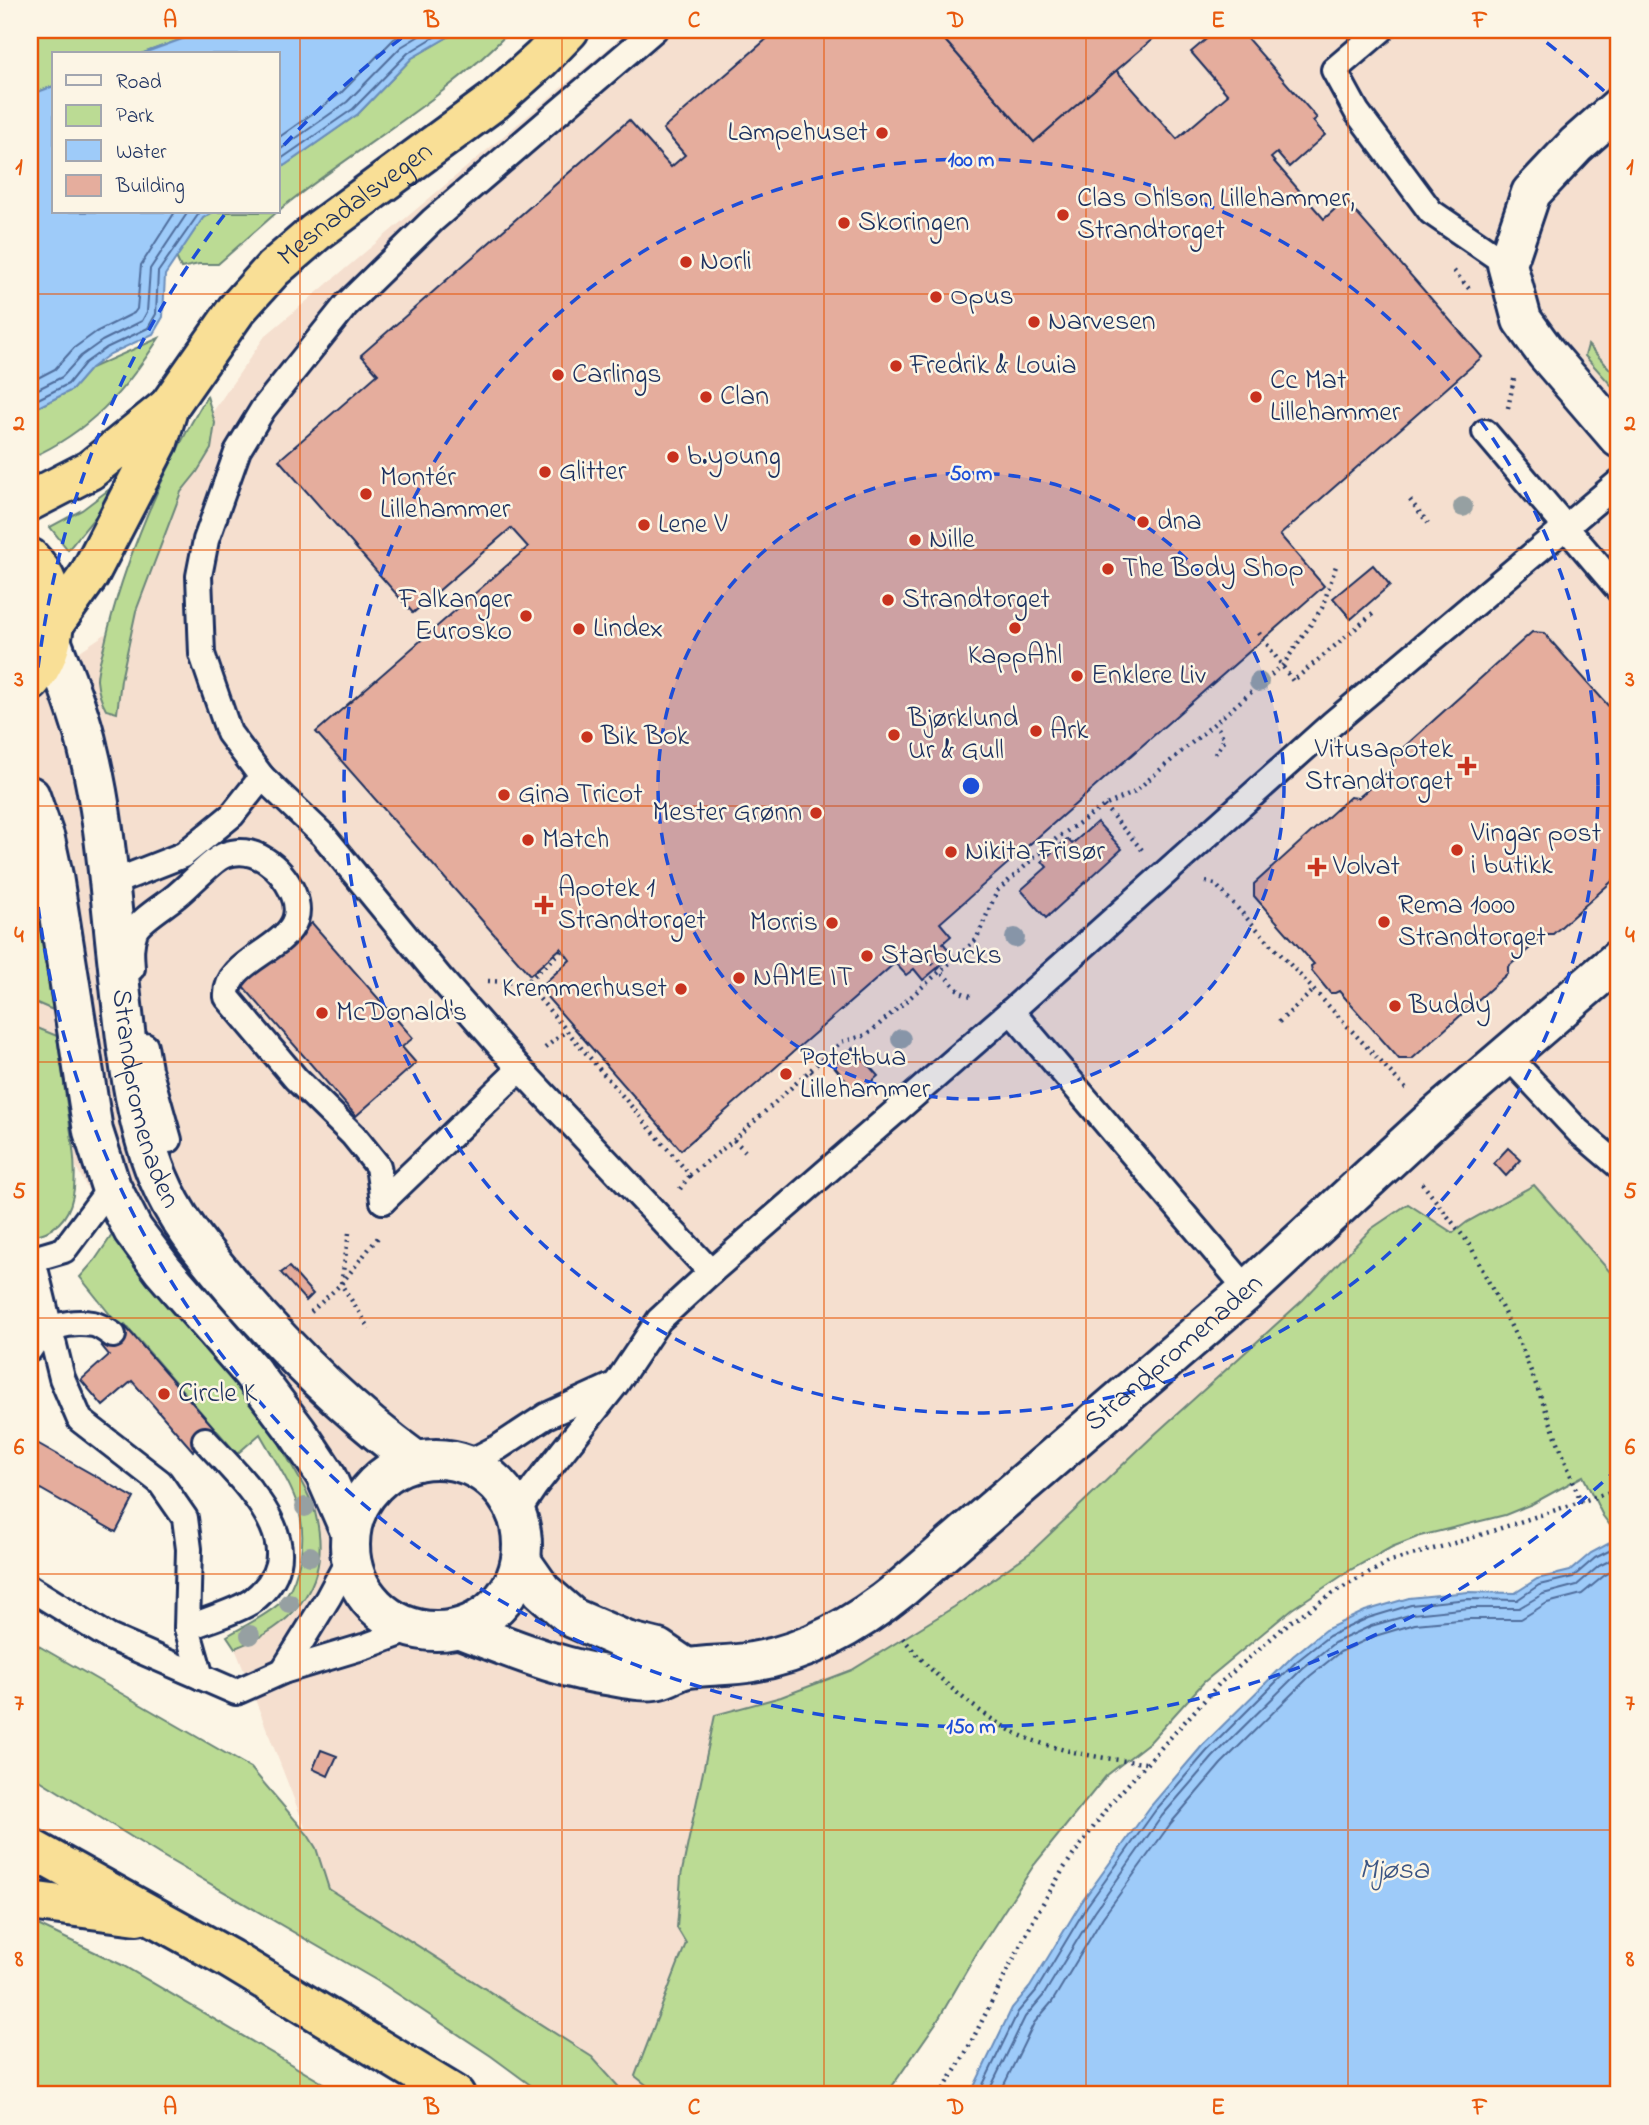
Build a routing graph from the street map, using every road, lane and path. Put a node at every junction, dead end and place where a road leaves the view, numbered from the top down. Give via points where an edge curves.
1 (569, 30) edge
2 (654, 30) edge
3 (1381, 30) edge
4 (1619, 107) edge
5 (1507, 264) junction
6 (169, 406) junction
7 (1485, 432) dead end
8 (1619, 438) edge
9 (1619, 482) edge
10 (1410, 500) dead end
11 (30, 501) edge
12 (1428, 523) dead end
13 (1565, 527) junction
14 (30, 558) edge
15 (1336, 566) dead end
16 (1619, 590) edge
17 (1375, 612) dead end
18 (1259, 633) dead end
19 (53, 634) junction
20 (1283, 665) junction
21 (30, 682) edge
22 (1216, 724) junction
23 (1215, 754) dead end
24 (262, 777) junction
25 (30, 796) edge
26 (1104, 806) junction
27 (1164, 875) junction
28 (109, 884) junction
29 (562, 950) dead end
30 (923, 953) dead end
31 (1619, 959) edge
32 (941, 972) junction
33 (1314, 990) junction
34 (1011, 1011) junction
35 (1279, 1022) dead end
36 (1507, 1055) junction
37 (520, 1069) junction
38 (811, 1071) junction
39 (821, 1083) dead end
40 (1412, 1096) dead end
41 (169, 1140) dead end
42 (734, 1140) junction
43 (744, 1152) dead end
44 (1619, 1166) edge
45 (1417, 1177) dead end
46 (111, 1187) junction
47 (349, 1233) dead end
48 (31, 1260) edge
49 (710, 1272) junction
50 (1248, 1290) junction
51 (50, 1328) junction
52 (370, 1329) dead end
53 (113, 1335) dead end
54 (30, 1349) edge
55 (616, 1384) junction
56 (205, 1440) dead end
57 (416, 1461) junction
58 (466, 1464) junction
59 (1619, 1489) edge
60 (1581, 1502) junction
61 (516, 1514) junction
62 (350, 1544) junction
63 (521, 1561) junction
64 (30, 1588) edge
65 (187, 1628) junction
66 (412, 1629) junction
67 (460, 1629) junction
68 (897, 1630) dead end
69 (686, 1668) junction
70 (283, 1671) junction
71 (201, 1677) junction
72 (1146, 1763) junction
73 (30, 1830) edge
74 (45, 1856) edge
75 (30, 1901) edge
76 (160, 1919) junction
77 (455, 2095) edge
78 (940, 2095) edge

1 - 6 highway, Mesnadalsvegen via 494,101 273,268 237,309
2 - 24 lane via 433,220 346,305 263,409 238,450 206,540 199,576 202,654 229,733
3 - 5 lane via 1334,70 1357,112 1431,212
4 - 5 street via 1531,193
5 - 8 street via 1522,320
6 - 11 highway, Mesnadalsvegen via 90,470
6 - 19 highway, Mesnadalsvegen via 158,442
7 - 13 lane
9 - 13 lane
10 - 12 path
13 - 16 lane
13 - 27 lane via 1333,723
14 - 19 highway via 46,581 53,602
15 - 20 path via 1322,608
17 - 20 path via 1293,681
18 - 20 path
19 - 21 highway, Mesnadalsvegen via 44,663
19 - 28 street, Strandpromenaden via 88,748
20 - 22 path
22 - 23 path via 1224,739
22 - 26 path via 1133,793
24 - 28 lane via 232,815 183,855
24 - 37 lane via 323,835
25 - 46 street, Strandpromenaden via 53,876 93,1131
26 - 27 path
26 - 32 path via 1056,838 997,891 976,940
27 - 33 path via 1215,884
27 - 34 lane
28 - 57 street, Strandpromenaden via 138,1109 157,1176 173,1210 194,1241 307,1370 371,1429
29 - 42 path via 526,983 690,1175
30 - 32 path
31 - 36 street, Strandpromenaden
32 - 34 path via 960,992
32 - 38 path via 867,1035 841,1042
33 - 35 path
33 - 40 path
34 - 49 lane
34 - 50 lane
36 - 44 lane via 1578,1131
36 - 50 street, Strandpromenaden
37 - 41 lane via 383,1200 378,1166 227,997 226,986 235,974 286,934 296,921 297,907 293,893 266,859 245,851 223,855 136,928 130,946 149,1069
37 - 49 lane
38 - 39 path
38 - 42 path
42 - 43 path
45 - 60 path via 1470,1245 1522,1348
46 - 48 lane via 64,1250
46 - 62 street, Strandpromenaden via 133,1230 163,1270 297,1432 325,1474
47 - 52 path via 341,1284
48 - 51 lane
49 - 55 lane via 659,1320
50 - 69 street, Strandpromenaden via 878,1608 789,1654
51 - 53 lane via 95,1324
51 - 54 lane via 36,1337
51 - 65 lane via 62,1378 80,1420 160,1482 185,1518
55 - 58 lane via 546,1416
55 - 61 lane
56 - 65 lane via 254,1494 280,1545 276,1576 251,1602
57 - 58 street
57 - 62 street via 372,1486 358,1507
58 - 61 street via 489,1476
59 - 60 path
60 - 72 path via 1391,1560 1338,1590 1290,1622 1220,1683
61 - 63 street via 522,1537
62 - 66 street via 357,1582 370,1603 389,1619
62 - 70 lane via 328,1598
63 - 67 street via 501,1603
63 - 69 street via 542,1591 573,1618 626,1641 658,1648
64 - 71 lane via 109,1637
65 - 71 lane
66 - 67 street
66 - 70 lane
67 - 69 street, Strandpromenaden via 570,1668 612,1676 657,1680
68 - 72 path via 921,1662 949,1687 1021,1736 1100,1758
70 - 71 lane via 236,1692
72 - 78 path via 1064,1868
73 - 74 highway
74 - 76 highway
75 - 76 highway
76 - 77 highway

